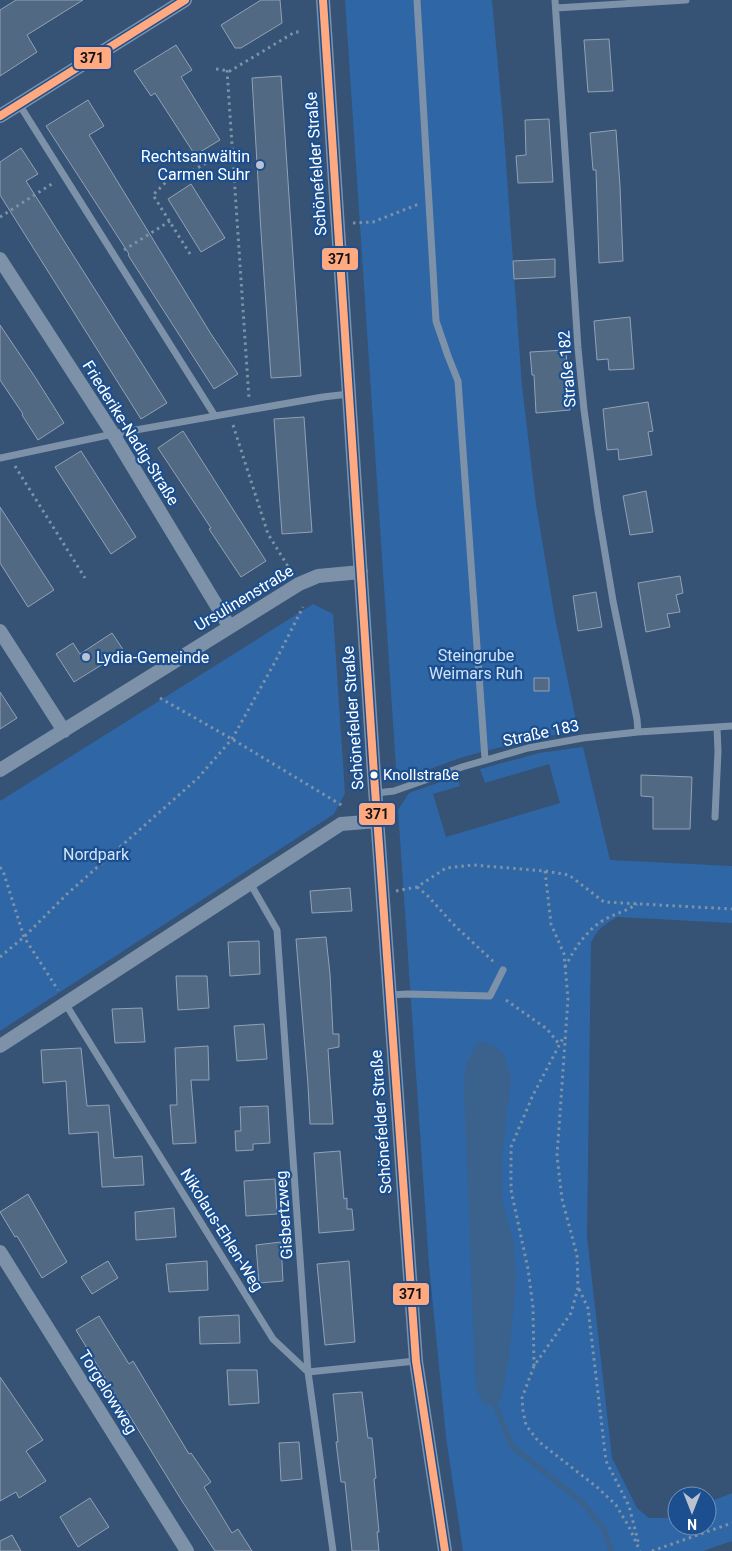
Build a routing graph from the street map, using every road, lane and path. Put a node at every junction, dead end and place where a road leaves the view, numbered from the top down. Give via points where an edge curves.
1 (185, 0) edge
2 (322, 0) edge
3 (417, 0) edge
4 (686, 0) edge
5 (556, 4) edge
6 (299, 32) dead end
7 (216, 69) dead end
8 (227, 70) junction
9 (19, 104) junction
10 (0, 116) edge
11 (232, 148) junction
12 (64, 176) junction
13 (429, 203) junction
14 (0, 218) edge
15 (170, 221) junction
16 (338, 224) junction
17 (190, 254) dead end
18 (115, 256) junction
19 (0, 260) edge
20 (349, 394) junction
21 (250, 410) junction
22 (229, 414) junction
23 (215, 416) junction
24 (113, 434) junction
25 (9, 457) junction
26 (0, 458) edge
27 (290, 568) dead end
28 (361, 572) junction
29 (85, 578) dead end
30 (303, 607) dead end
31 (229, 626) junction
32 (0, 631) edge
33 (160, 698) dead end
34 (732, 726) edge
35 (717, 727) junction
36 (64, 731) junction
37 (638, 732) junction
38 (232, 739) junction
39 (485, 759) junction
40 (0, 770) edge
41 (376, 793) junction
42 (351, 806) dead end
43 (715, 817) dead end
44 (377, 821) junction
45 (0, 867) edge
46 (544, 871) junction
47 (250, 883) junction
48 (417, 887) junction
49 (400, 891) dead end
50 (637, 904) junction
51 (732, 909) edge
52 (24, 937) junction
53 (0, 957) edge
54 (565, 967) junction
55 (503, 970) joint
56 (389, 995) junction
57 (506, 1000) dead end
58 (65, 1002) junction
59 (564, 1035) junction
60 (559, 1044) junction
61 (0, 1046) edge
62 (0, 1252) edge
63 (578, 1288) junction
64 (416, 1361) junction
65 (534, 1366) junction
66 (308, 1372) junction
67 (732, 1523) edge
68 (187, 1551) edge
69 (333, 1551) edge
70 (445, 1551) edge
71 (640, 1551) edge
72 (652, 1551) edge

1 - 9 street
2 - 16 street, Schönefelder Straße
3 - 13 lane
4 - 5 lane
5 - 37 lane, Straße 182 via 584,410 613,601
6 - 8 path
7 - 8 path
8 - 11 path
9 - 10 street
9 - 12 lane
11 - 15 path via 194,170 169,179 154,195
11 - 21 path
12 - 14 path
12 - 18 lane
13 - 16 path via 373,222
13 - 39 lane via 436,320 458,381
15 - 17 path
15 - 18 path
16 - 20 street, Schönefelder Straße
18 - 23 lane
19 - 24 street, Friederike-Nadig-Straße
20 - 21 lane
20 - 28 street, Schönefelder Straße
21 - 22 lane
22 - 23 lane
22 - 27 path via 268,534
23 - 24 lane
24 - 25 lane
24 - 31 street, Friederike-Nadig-Straße
25 - 26 lane
25 - 29 path
28 - 31 street, Ursulinenstraße via 306,580
28 - 41 street, Schönefelder Straße
30 - 38 path
31 - 36 street, Ursulinenstraße
32 - 36 street
33 - 38 path
34 - 35 lane, Straße 183
35 - 37 lane, Straße 183
35 - 43 lane
36 - 40 street, Ursulinenstraße
37 - 39 lane, Straße 183 via 583,738
38 - 42 path via 343,806
38 - 52 path via 198,778 67,894
39 - 41 lane, Straße 183 via 394,791
41 - 44 street, Schönefelder Straße
44 - 47 street via 341,824
44 - 56 street, Schönefelder Straße
45 - 52 path
46 - 48 path via 472,865 446,868
46 - 50 path via 569,875 604,902
46 - 54 path via 551,924 564,954
47 - 58 street
47 - 66 lane, Gisbertzweg via 278,930
48 - 49 path
48 - 55 path
50 - 51 path
50 - 54 path via 599,923 577,946
52 - 53 path
52 - 58 path
54 - 59 path via 568,999
55 - 56 lane via 490,996
56 - 64 street, Schönefelder Straße
57 - 60 path via 547,1029
58 - 61 street
58 - 66 lane, Nikolaus-Ehlen-Weg via 273,1339
59 - 60 path
59 - 63 path via 557,1156 562,1199 577,1256
60 - 65 path via 511,1147 511,1190 533,1307
62 - 68 street, Torgelowweg
63 - 65 path via 571,1313
63 - 71 path via 588,1308 606,1461 629,1506
64 - 66 lane
64 - 70 street, Schönefelder Straße
65 - 71 path via 522,1398 526,1425 538,1441 616,1505
66 - 69 lane, Gisbertzweg
67 - 72 path

